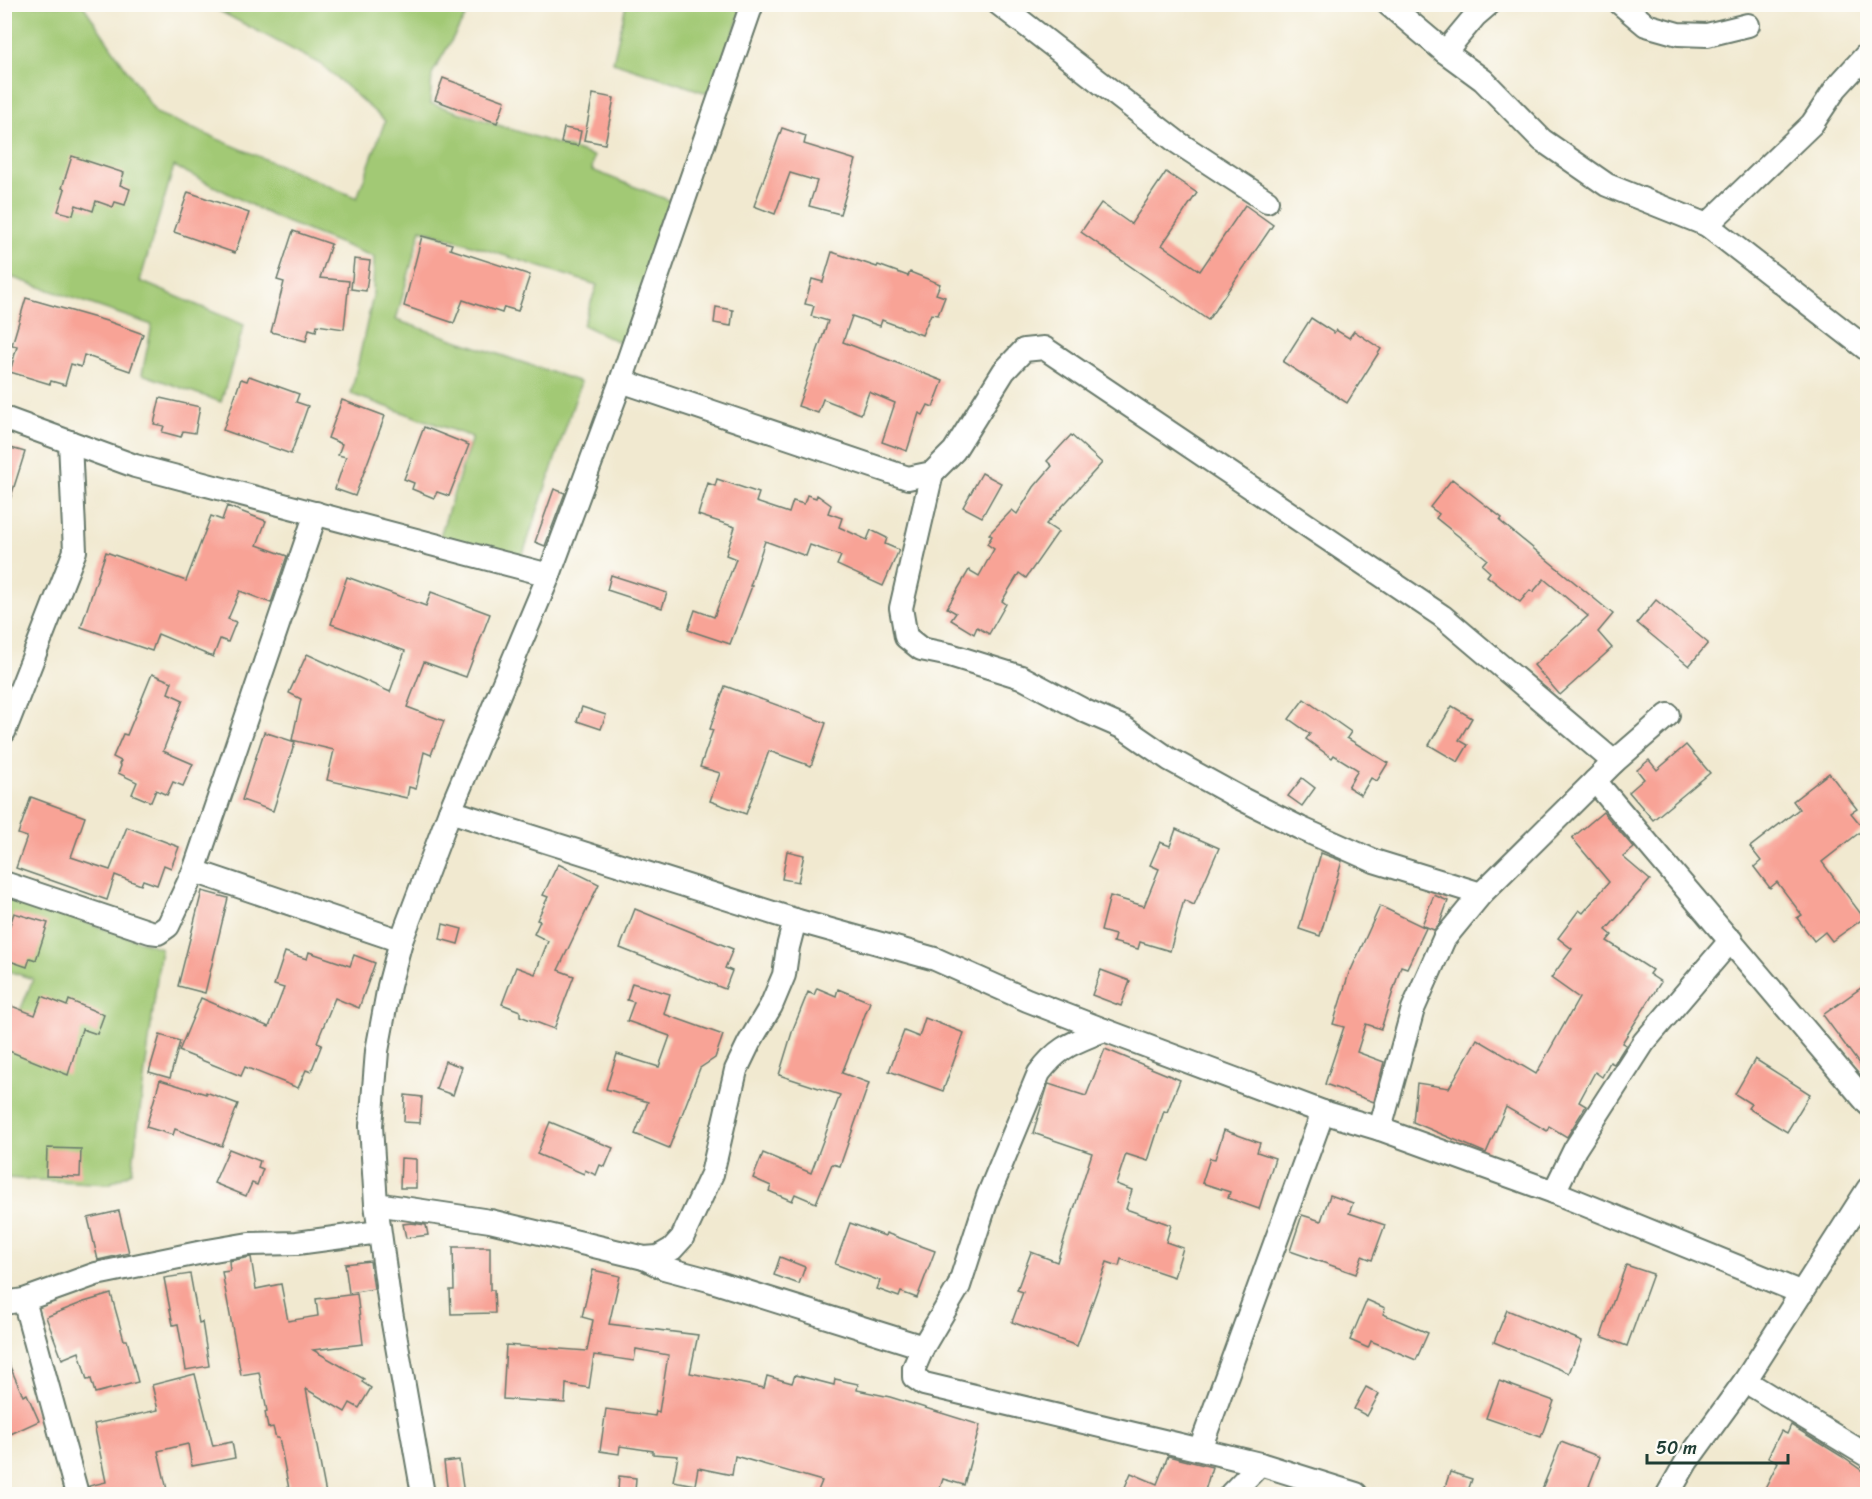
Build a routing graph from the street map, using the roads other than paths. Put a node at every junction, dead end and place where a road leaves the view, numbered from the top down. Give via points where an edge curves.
1 (752, 4) edge
2 (999, 4) edge
3 (1388, 4) edge
4 (1489, 4) edge
5 (1621, 4) edge
6 (1748, 25) dead end
7 (1445, 52) junction
8 (1868, 53) edge
9 (1267, 201) dead end
10 (1707, 225) junction
11 (1868, 350) edge
12 (621, 381) junction
13 (4, 418) edge
14 (70, 442) junction
15 (932, 473) junction
16 (316, 513) junction
17 (549, 575) junction
18 (1668, 715) dead end
19 (4, 732) edge
20 (1614, 762) junction
21 (1595, 781) junction
22 (450, 811) junction
23 (194, 871) junction
24 (4, 883) edge
25 (1481, 894) junction
26 (795, 920) junction
27 (1731, 939) junction
28 (401, 941) junction
29 (1104, 1030) junction
30 (1868, 1104) edge
31 (1323, 1112) junction
32 (1380, 1129) junction
33 (1868, 1190) edge
34 (1554, 1192) junction
35 (375, 1204) junction
36 (379, 1232) junction
37 (682, 1238) junction
38 (644, 1258) junction
39 (709, 1280) junction
40 (1802, 1293) junction
41 (14, 1302) edge
42 (923, 1347) junction
43 (1745, 1381) junction
44 (1200, 1449) junction
45 (1868, 1456) edge
46 (1260, 1464) junction
47 (77, 1494) edge
48 (423, 1494) edge
49 (1231, 1494) edge
50 (1356, 1494) edge
51 (1668, 1494) edge

1 - 12 street
2 - 9 street via 1177,142
3 - 7 street
4 - 7 street
5 - 6 street via 1646,25 1678,34 1707,35
7 - 10 street via 1483,80 1542,140 1607,185
8 - 10 street via 1836,88 1812,124
10 - 11 street
12 - 15 street via 908,478
12 - 17 street
13 - 14 street
14 - 16 street via 135,466
14 - 19 street via 75,551
15 - 20 street via 954,451 1004,371 1024,350 1044,348 1442,616
15 - 25 street via 901,608 906,637 921,649 1021,677 1124,728 1169,759 1300,828 1374,861
16 - 17 street
16 - 23 street
17 - 22 street
18 - 20 street
20 - 21 street
21 - 25 street
21 - 27 street
22 - 26 street
22 - 28 street
23 - 24 street via 168,926 158,933
23 - 28 street
25 - 32 street via 1444,939 1413,1009
26 - 29 street via 934,959
26 - 37 street via 784,975 736,1070 712,1174
27 - 30 street
27 - 34 street via 1644,1042 1575,1149
28 - 35 street via 377,1051 371,1126
29 - 31 street
29 - 42 street via 1052,1055 1039,1073 988,1196 958,1286
31 - 32 street
31 - 44 street
32 - 34 street
33 - 40 street
34 - 40 street
35 - 36 street
35 - 38 street via 490,1221
36 - 41 street via 208,1251 96,1274
36 - 48 street
37 - 38 street via 672,1250
37 - 39 street via 692,1263
38 - 39 street via 664,1268
39 - 42 street
40 - 43 street
41 - 47 street
42 - 44 street via 914,1377 924,1384
43 - 45 street
43 - 51 street
44 - 46 street
46 - 49 street
46 - 50 street

